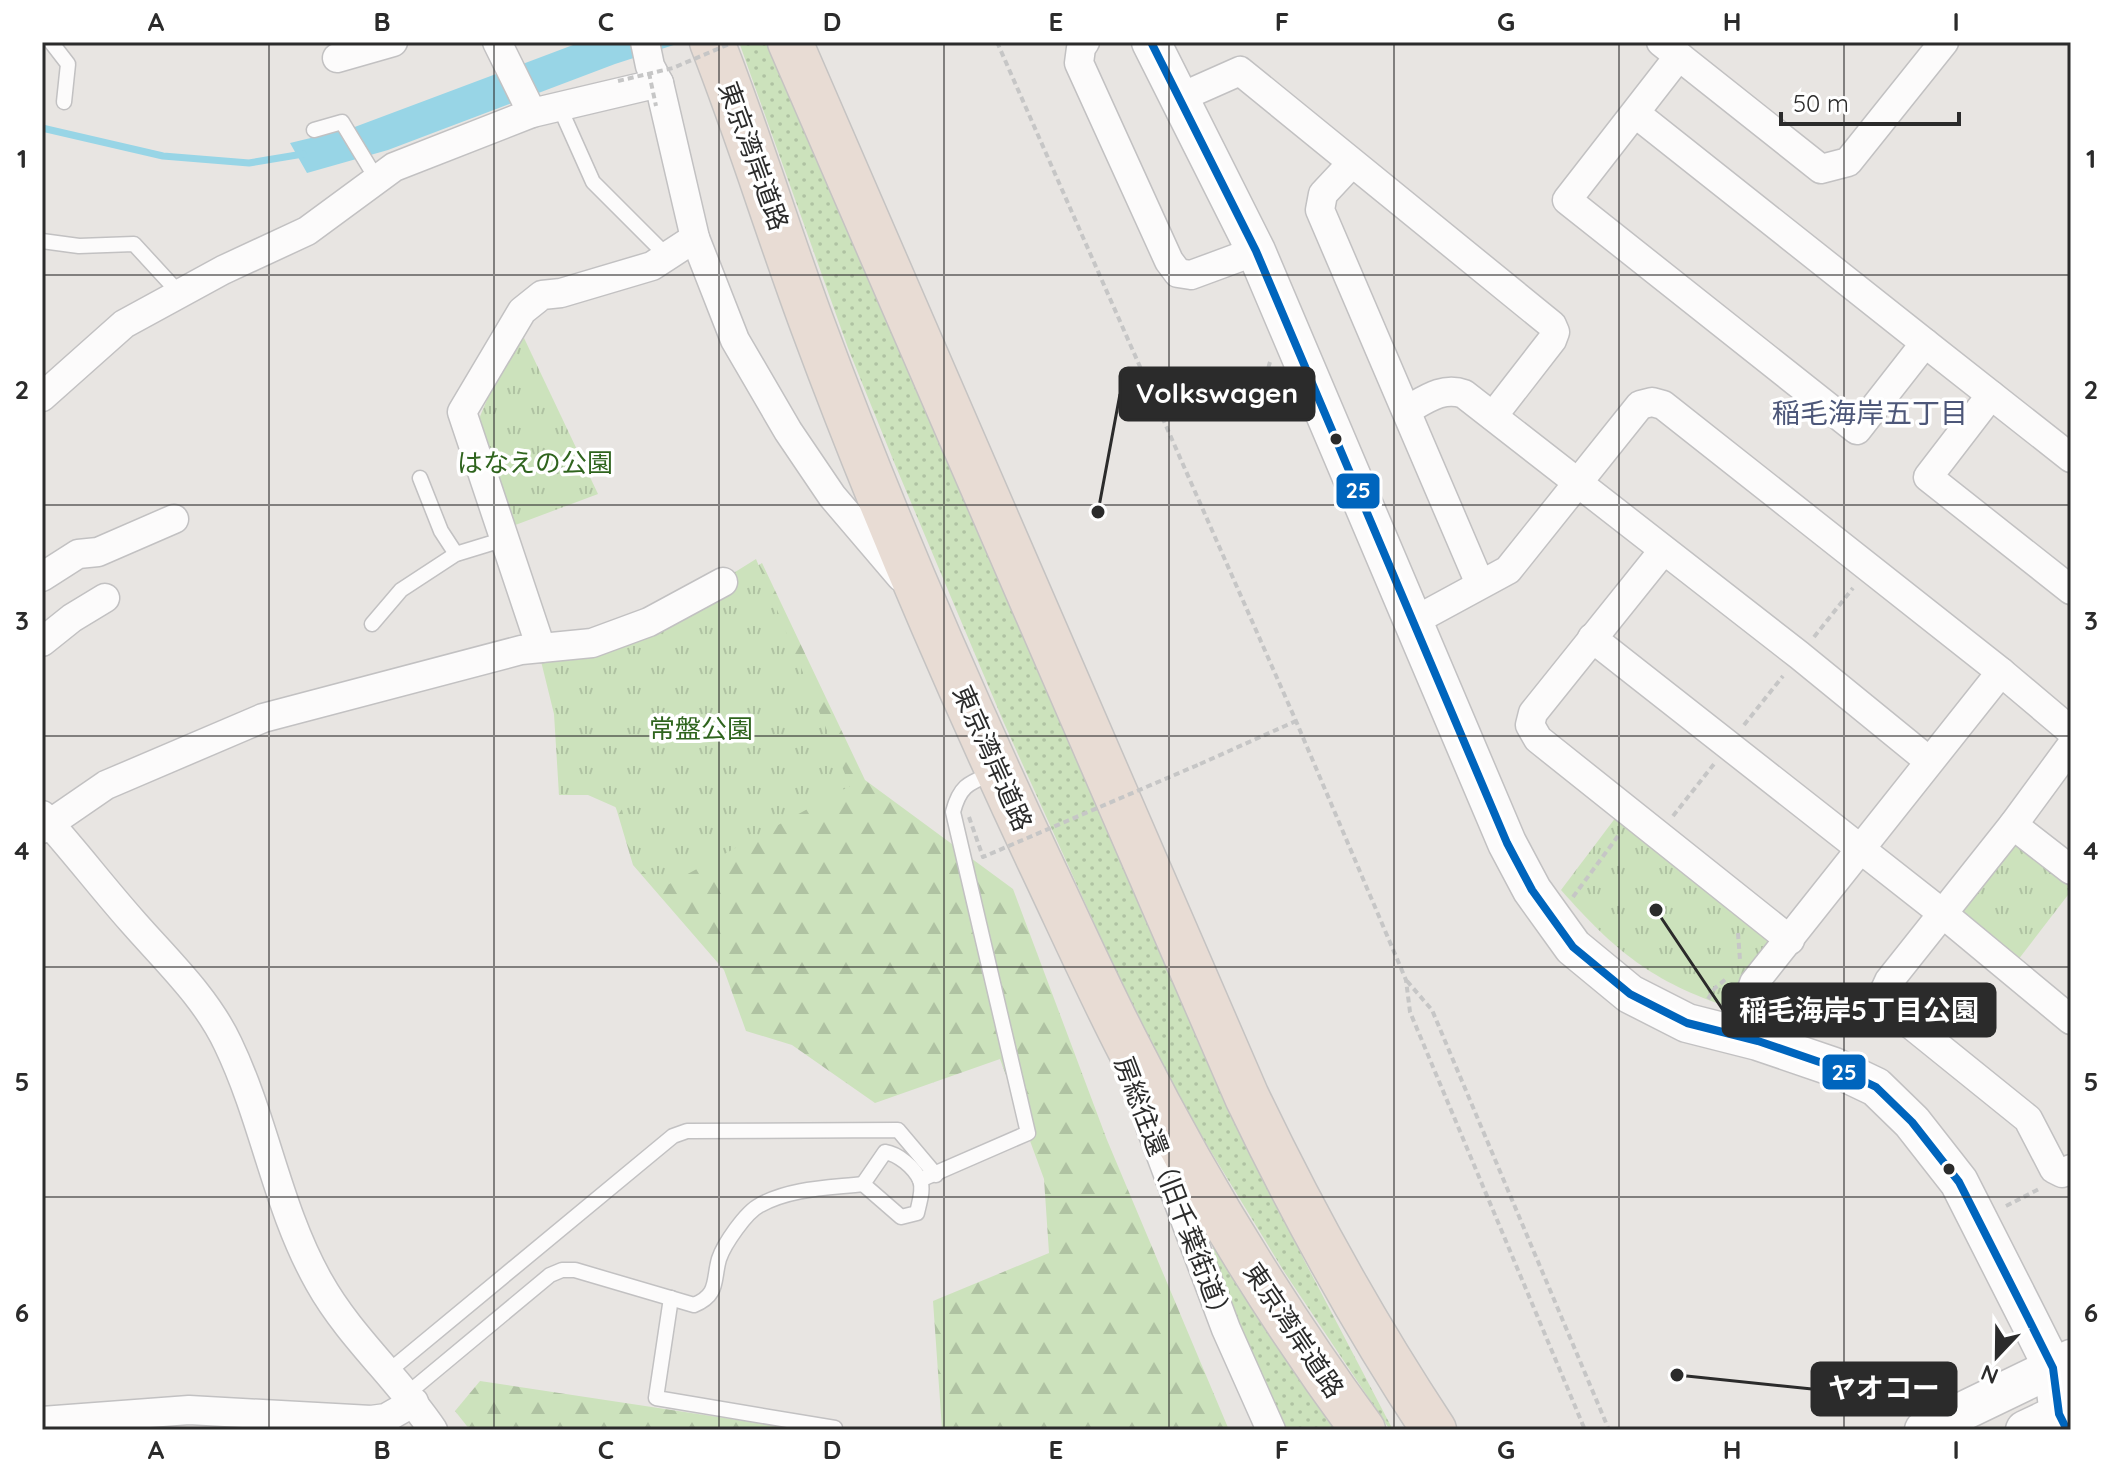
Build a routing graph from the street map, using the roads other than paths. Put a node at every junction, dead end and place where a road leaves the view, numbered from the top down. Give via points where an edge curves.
1 (51, 42) edge
2 (393, 42) edge
3 (712, 42) edge
4 (790, 42) edge
5 (1085, 42) edge
6 (1151, 42) edge
7 (1944, 42) edge
8 (1670, 49) edge
9 (503, 53) edge
10 (337, 58) dead end
11 (652, 74) edge
12 (1179, 98) junction
13 (64, 102) dead end
14 (529, 108) junction
15 (1635, 113) junction
16 (564, 117) dead end
17 (314, 130) dead end
18 (1351, 164) junction
19 (370, 168) junction
20 (695, 238) junction
21 (42, 241) edge
22 (1256, 251) junction
23 (667, 256) junction
24 (180, 294) junction
25 (1925, 343) junction
26 (1991, 395) junction
27 (42, 397) edge
28 (1407, 410) junction
29 (1493, 416) junction
30 (2071, 458) edge
31 (420, 478) dead end
32 (1577, 482) junction
33 (174, 519) dead end
34 (505, 539) junction
35 (1663, 551) junction
36 (456, 554) junction
37 (42, 577) edge
38 (723, 582) dead end
39 (1480, 584) junction
40 (2071, 590) edge
41 (105, 598) dead end
42 (925, 605) junction
43 (1414, 621) junction
44 (372, 624) dead end
45 (1592, 638) junction
46 (42, 642) edge
47 (541, 648) junction
48 (2001, 672) junction
49 (2071, 731) edge
50 (2071, 746) edge
51 (1929, 761) junction
52 (997, 771) junction
53 (44, 822) edge
54 (2013, 825) junction
55 (1860, 851) junction
56 (2071, 870) edge
57 (1942, 913) junction
58 (1790, 940) junction
59 (1081, 951) junction
60 (2071, 1020) edge
61 (1740, 1036) junction
62 (2065, 1170) edge
63 (936, 1175) junction
64 (920, 1180) junction
65 (863, 1184) junction
66 (671, 1298) junction
67 (389, 1371) junction
68 (2066, 1394) edge
69 (411, 1398) junction
70 (42, 1421) edge
71 (835, 1428) dead end
72 (433, 1430) edge
73 (1271, 1430) edge
74 (1363, 1430) edge
75 (1434, 1430) edge
76 (1924, 1430) edge
77 (2025, 1430) edge

1 - 13 lane via 68,64
2 - 10 street
3 - 42 highway, 東京湾岸道路 via 812,323
4 - 75 highway via 1247,1097 1331,1261
5 - 22 street via 1079,63 1178,273 1191,275
6 - 12 street
7 - 8 street via 1848,162 1821,169
8 - 15 street
9 - 14 street
11 - 14 street
11 - 20 street
12 - 18 street via 1240,71
12 - 22 street
14 - 19 street via 394,167
15 - 25 street
15 - 25 street via 1567,200 1857,430
16 - 23 lane via 593,182
17 - 19 lane via 342,122
18 - 28 street via 1323,194 1320,210
18 - 29 street via 1552,325 1552,340
19 - 24 street via 307,231
20 - 23 street
20 - 42 street via 735,340 788,431 832,496
21 - 24 lane via 134,244
22 - 43 street
23 - 34 street via 652,266 542,295 522,311 462,412
24 - 27 street via 124,324
25 - 26 street
26 - 30 street
26 - 40 street via 1928,477
28 - 29 street via 1454,390
28 - 39 street
29 - 32 street
31 - 36 lane
32 - 35 street
32 - 39 street via 1508,570
32 - 48 street via 1640,405 1663,405
33 - 37 street via 98,552 78,554
34 - 36 lane
34 - 47 street
35 - 45 street
35 - 51 street
36 - 44 lane via 401,590
38 - 47 street via 649,622 592,643
39 - 43 street
41 - 46 street
42 - 52 highway, 東京湾岸道路
43 - 61 street via 1507,843 1532,890 1573,947 1630,994 1687,1023
45 - 55 street
45 - 58 street via 1533,713 1530,725 1538,739
47 - 53 street via 263,718 106,785
48 - 49 street
48 - 51 street
50 - 54 street
51 - 55 street
52 - 59 highway, 東京湾岸道路
52 - 63 lane via 969,783 958,794 953,812 1028,1133
53 - 67 street via 202,1001 228,1042 307,1261
54 - 56 street
54 - 57 street
55 - 57 street
55 - 58 street
57 - 60 street
57 - 62 street via 1889,981 1883,994 1888,1006 2028,1119 2054,1169
58 - 61 street via 1754,983
59 - 73 street, 房総往還（旧千葉街道） via 1226,1329
59 - 74 highway, 東京湾岸道路 via 1207,1193 1320,1372
61 - 68 street via 1876,1087 1912,1122 1959,1182
63 - 64 lane
63 - 67 lane via 898,1130 687,1131 673,1136
64 - 65 lane via 905,1162 885,1152
64 - 65 lane via 917,1213 901,1217
65 - 66 lane via 787,1193 756,1206 725,1244 706,1300 694,1305
66 - 69 lane via 562,1270
66 - 71 lane via 656,1398
67 - 69 street
68 - 76 street
68 - 77 street
69 - 70 street via 386,1418 371,1420 189,1410
69 - 72 street

